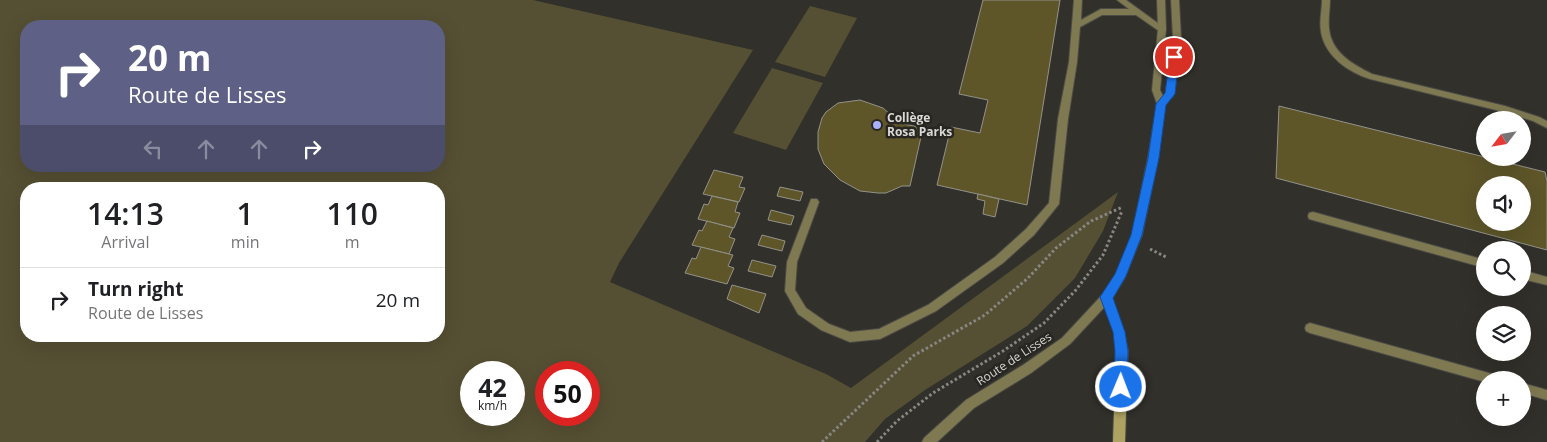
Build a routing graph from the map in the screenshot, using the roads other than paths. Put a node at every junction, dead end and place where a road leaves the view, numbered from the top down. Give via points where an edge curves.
1 (1078, 0) edge
2 (1121, 0) edge
3 (1161, 0) edge
4 (1175, 0) edge
5 (1326, 0) edge
6 (1136, 12) junction
7 (1075, 26) junction
8 (1162, 29) junction
9 (1161, 104) junction
10 (1547, 125) edge
11 (814, 202) dead end
12 (1314, 216) dead end
13 (1476, 261) edge
14 (1531, 277) edge
15 (1547, 281) edge
16 (1106, 297) junction
17 (1310, 328) dead end
18 (1476, 374) edge
19 (1531, 391) edge
20 (1547, 395) edge
21 (935, 440) edge
22 (1119, 442) edge

1 - 7 street
2 - 6 street
3 - 8 street, Route de Lisses
4 - 9 street, Route de Lisses via 1177,38 1170,94
5 - 10 street via 1326,35 1338,56 1351,67 1370,76 1505,110
6 - 7 street via 1101,12
6 - 8 street
7 - 11 street via 1054,204 999,260 932,308 880,334 850,337 824,327 802,311 790,291 792,262
8 - 9 street, Route de Lisses via 1156,90
9 - 16 street, Route de Lisses via 1136,235 1120,276
12 - 13 street
14 - 15 street
16 - 21 street, Route de Lisses via 1066,341 1027,370 970,404
16 - 22 main road via 1119,332 1122,351
17 - 18 street
19 - 20 street

